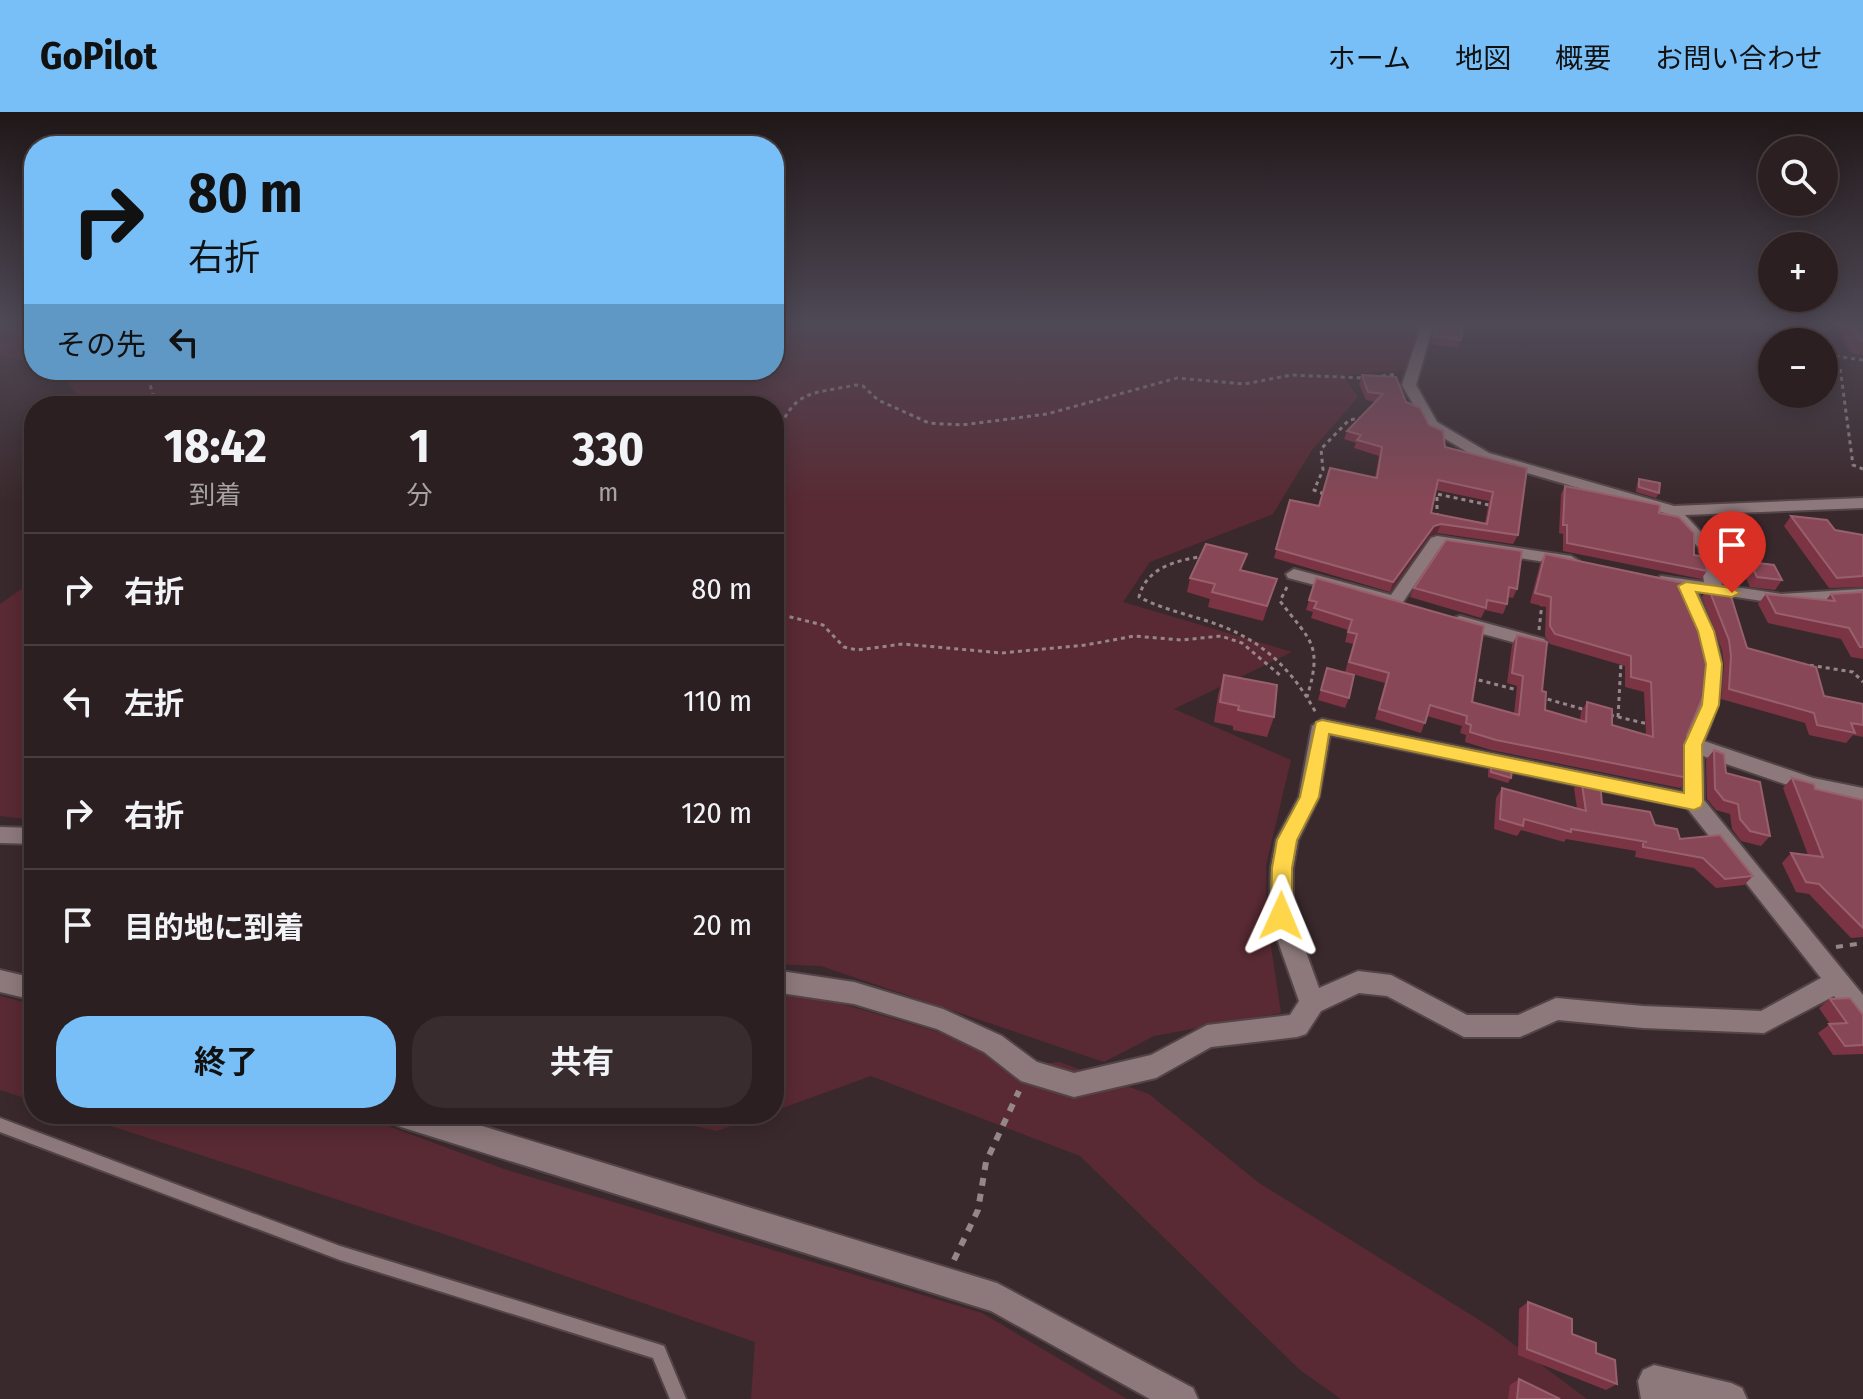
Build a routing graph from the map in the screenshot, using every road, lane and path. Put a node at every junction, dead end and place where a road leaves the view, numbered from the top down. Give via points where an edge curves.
1 (1159, 383) edge
2 (1409, 383) edge
3 (1842, 383) edge
4 (784, 416) edge
5 (1365, 418) edge
6 (1863, 469) edge
7 (1491, 494) edge
8 (1326, 495) edge
9 (1863, 503) edge
10 (1673, 511) junction
11 (1437, 541) junction
12 (1206, 556) edge
13 (1590, 565) edge
14 (1294, 574) joint
15 (1640, 576) edge
16 (1686, 586) junction
17 (1714, 590) junction
18 (1863, 594) edge
19 (1542, 595) edge
20 (1395, 601) junction
21 (1416, 610) edge
22 (784, 615) edge
23 (1446, 619) edge
24 (1538, 643) joint
25 (1621, 659) edge
26 (1797, 663) edge
27 (1462, 675) edge
28 (1281, 676) dead end
29 (1863, 682) edge
30 (1524, 692) edge
31 (1537, 696) edge
32 (1307, 697) junction
33 (1591, 711) edge
34 (1605, 714) edge
35 (1618, 717) junction
36 (1322, 726) junction
37 (1658, 726) edge
38 (1693, 745) junction
39 (1863, 796) edge
40 (1694, 802) junction
41 (0, 835) edge
42 (24, 836) edge
43 (0, 981) edge
44 (784, 982) edge
45 (1837, 982) junction
46 (24, 987) edge
47 (1312, 1003) junction
48 (1863, 1014) edge
49 (1030, 1072) junction
50 (433, 1124) edge
51 (0, 1125) edge
52 (942, 1282) junction
53 (678, 1399) edge
54 (1182, 1399) edge
55 (1657, 1399) edge
56 (1731, 1399) edge

1 - 4 path via 1047,414 962,425 929,423 856,385 801,396
2 - 10 street via 1432,425 1484,456
3 - 6 path via 1853,465
5 - 8 path via 1349,420 1321,449 1323,470 1314,490
7 - 11 path via 1489,505 1437,494
9 - 10 street
10 - 17 street via 1707,547
11 - 13 street
11 - 20 street
12 - 32 path via 1145,578 1139,597 1251,637 1289,667
14 - 20 street
14 - 32 path via 1280,601 1313,642 1319,662
15 - 16 street
16 - 17 street
16 - 38 street via 1714,664 1710,705
17 - 18 street via 1781,599
19 - 24 path
20 - 21 street
22 - 28 path via 823,625 844,647 857,650 903,644 1002,653 1134,636 1221,636 1242,643
23 - 24 street
25 - 35 path
26 - 29 path via 1853,672
27 - 30 path
31 - 33 path
32 - 36 path
34 - 35 path
35 - 37 path
36 - 40 street
36 - 47 street via 1309,797 1287,840 1282,868 1281,916
38 - 39 street via 1811,785
38 - 40 street
40 - 45 street
41 - 42 street
43 - 46 street
44 - 49 street via 854,993 943,1020 993,1044
45 - 47 street via 1764,1022 1556,1009 1520,1026 1464,1026 1391,986 1358,982
45 - 48 street
47 - 49 street via 1297,1026 1207,1036 1156,1066 1074,1085
49 - 52 path via 986,1162 978,1210
50 - 52 street
51 - 53 lane via 340,1253 658,1352
52 - 54 street via 997,1298
55 - 56 street via 1654,1381

